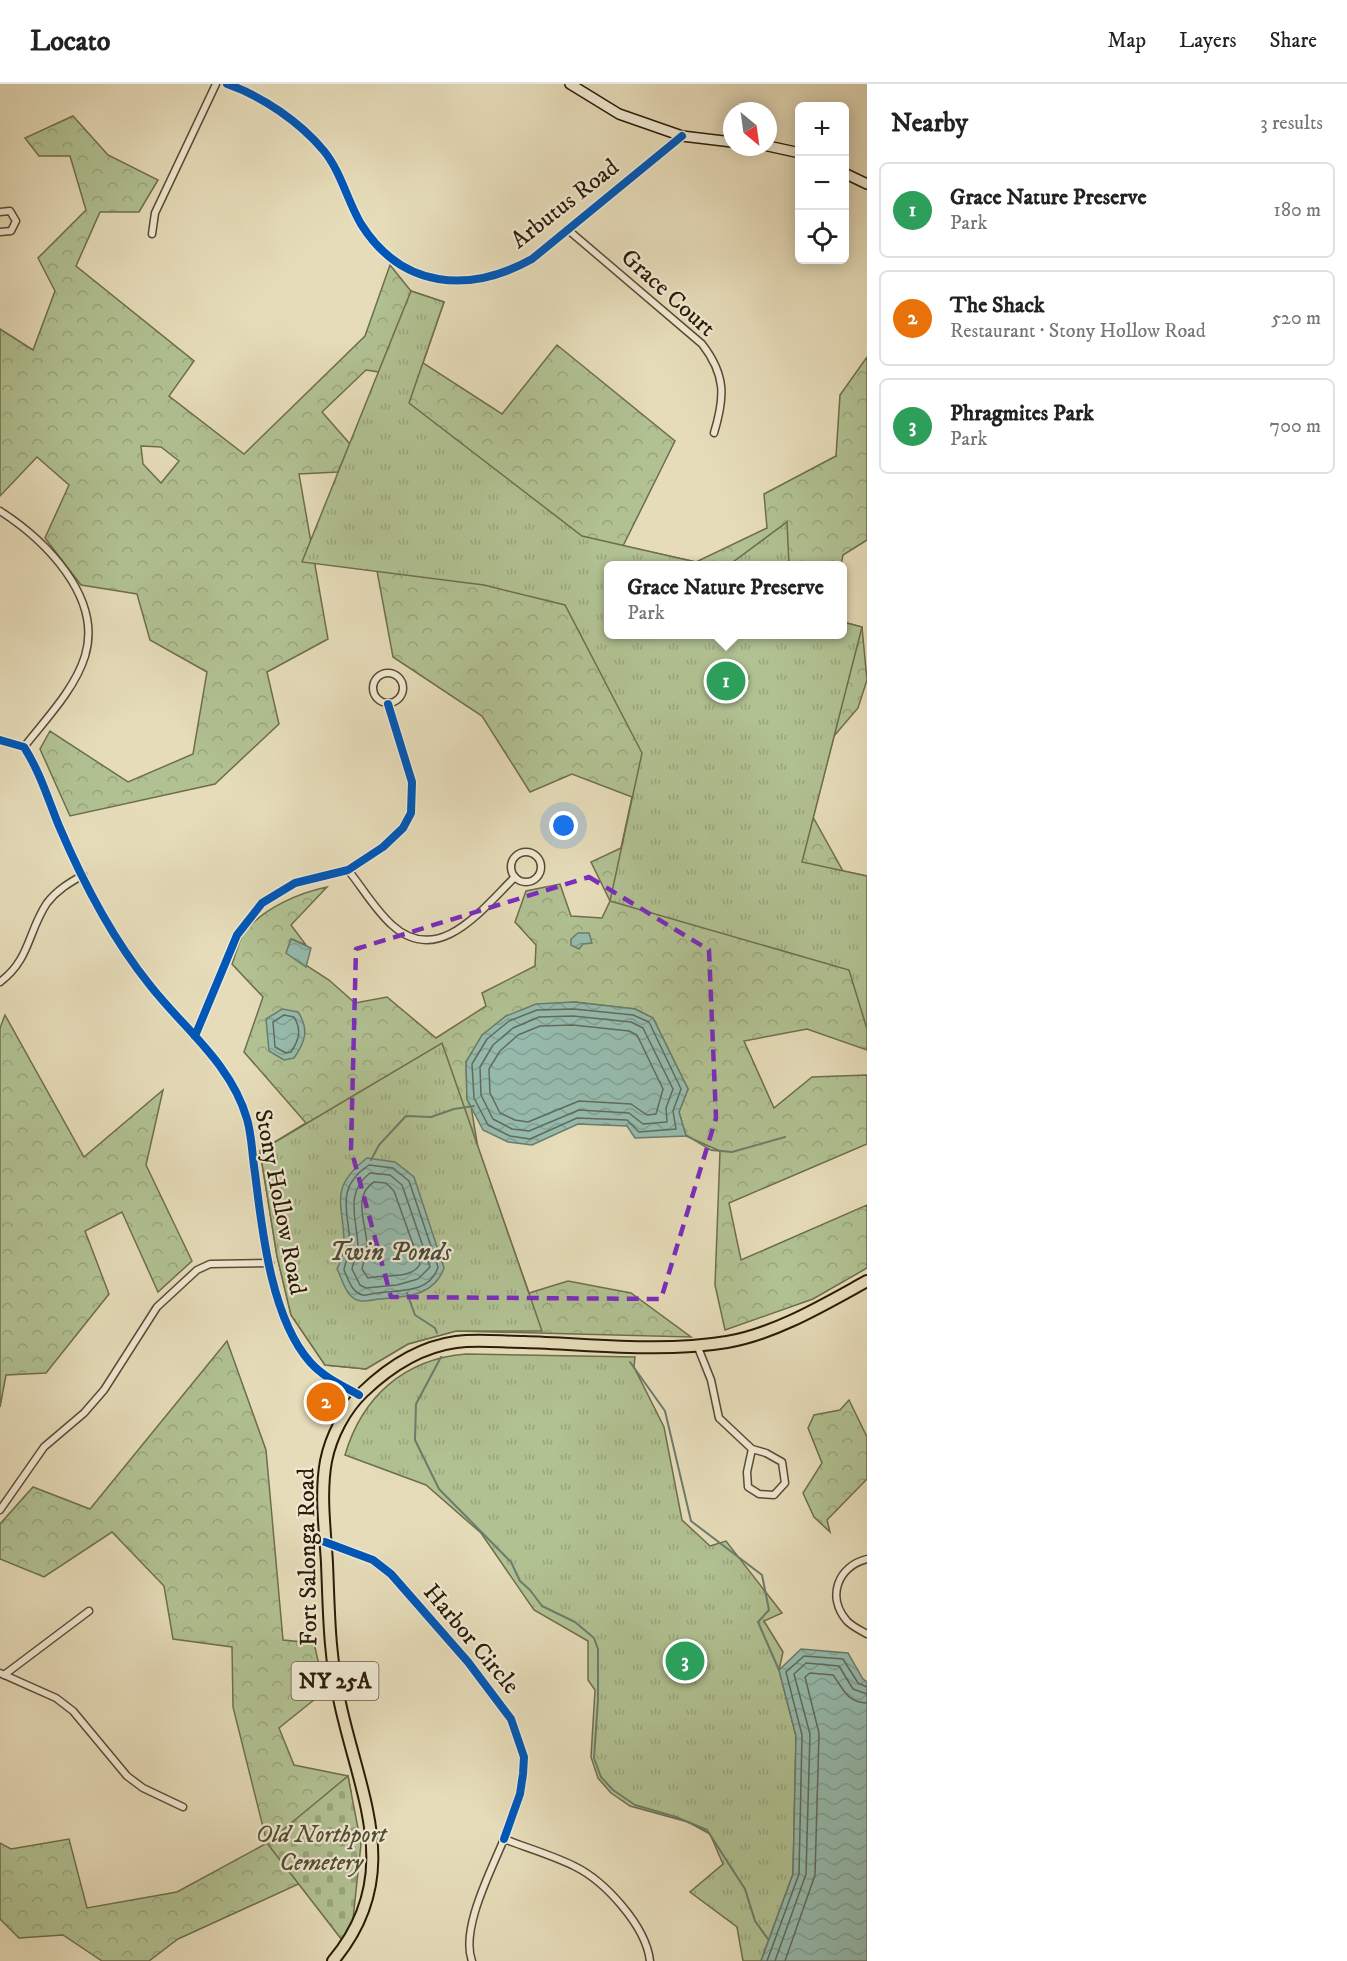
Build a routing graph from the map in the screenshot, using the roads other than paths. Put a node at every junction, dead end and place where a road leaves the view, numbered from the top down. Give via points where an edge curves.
1 (216, 84) edge
2 (227, 84) edge
3 (570, 84) edge
4 (241, 86) edge
5 (682, 136) junction
6 (723, 141) edge
7 (777, 149) edge
8 (795, 152) edge
9 (849, 175) edge
10 (867, 184) edge
11 (0, 212) edge
12 (567, 230) junction
13 (0, 232) edge
14 (153, 234) dead end
15 (714, 433) dead end
16 (0, 511) edge
17 (388, 704) junction
18 (0, 740) edge
19 (24, 747) junction
20 (348, 870) junction
21 (83, 875) junction
22 (515, 877) junction
23 (0, 982) edge
24 (195, 1036) junction
25 (270, 1263) junction
26 (867, 1281) edge
27 (698, 1345) junction
28 (359, 1395) junction
29 (753, 1449) junction
30 (0, 1510) edge
31 (325, 1542) junction
32 (867, 1559) edge
33 (89, 1611) dead end
34 (867, 1634) edge
35 (2, 1674) edge
36 (183, 1807) dead end
37 (504, 1839) junction
38 (334, 1961) edge
39 (472, 1961) edge
40 (650, 1961) edge

1 - 14 street via 155,213
2 - 4 street, Arbutus Road
3 - 5 main road via 619,114
4 - 12 street, Arbutus Road via 295,124 324,152 338,171 362,224 380,249 433,279 455,283 479,281 508,272 532,259
5 - 6 main road
5 - 12 street, Arbutus Road
7 - 8 main road
9 - 10 main road
11 - 13 street via 10,211 16,221 11,231
12 - 15 street, Grace Court via 702,344 714,360 722,394
16 - 19 street via 63,569 82,602 89,630 85,657 75,677
17 - 17 street via 397,701 404,688 400,678 391,674 381,675 373,686 377,699
17 - 20 street via 412,782 411,813 403,828 383,847
18 - 19 street
19 - 21 street, Stony Hollow Road
20 - 22 street via 391,924 402,932 429,940 459,931
20 - 24 street via 295,883 262,903 237,935
21 - 23 street via 62,887 46,904 19,963
21 - 24 street, Stony Hollow Road via 128,956
22 - 22 street via 528,882 536,878 541,864 536,855 521,852 513,858 511,868
24 - 25 street, Stony Hollow Road via 237,1089 248,1120
25 - 28 street, Stony Hollow Road via 292,1336 311,1363
25 - 30 street via 210,1264 197,1270 157,1307 104,1390 44,1447
26 - 27 main road, Fort Salonga Road / NY 25A via 804,1316 730,1341
27 - 28 main road, Fort Salonga Road / NY 25A via 456,1342 412,1355 387,1369
27 - 29 street via 719,1418
28 - 31 main road, Fort Salonga Road / NY 25A via 335,1431 326,1461
29 - 29 street via 782,1462 785,1483 774,1494 759,1494 748,1487
31 - 37 street, Harbor Circle via 373,1560 390,1574 468,1662 512,1719 524,1757 523,1774
31 - 38 main road, Fort Salonga Road / NY 25A via 330,1657 371,1821 372,1859 362,1920
32 - 34 street via 845,1569 837,1587 845,1619
33 - 35 street
35 - 36 street via 56,1698 73,1712 127,1776
37 - 39 street, Harbor Circle via 473,1921 469,1938
37 - 40 street via 574,1866 591,1877 635,1921 645,1939

